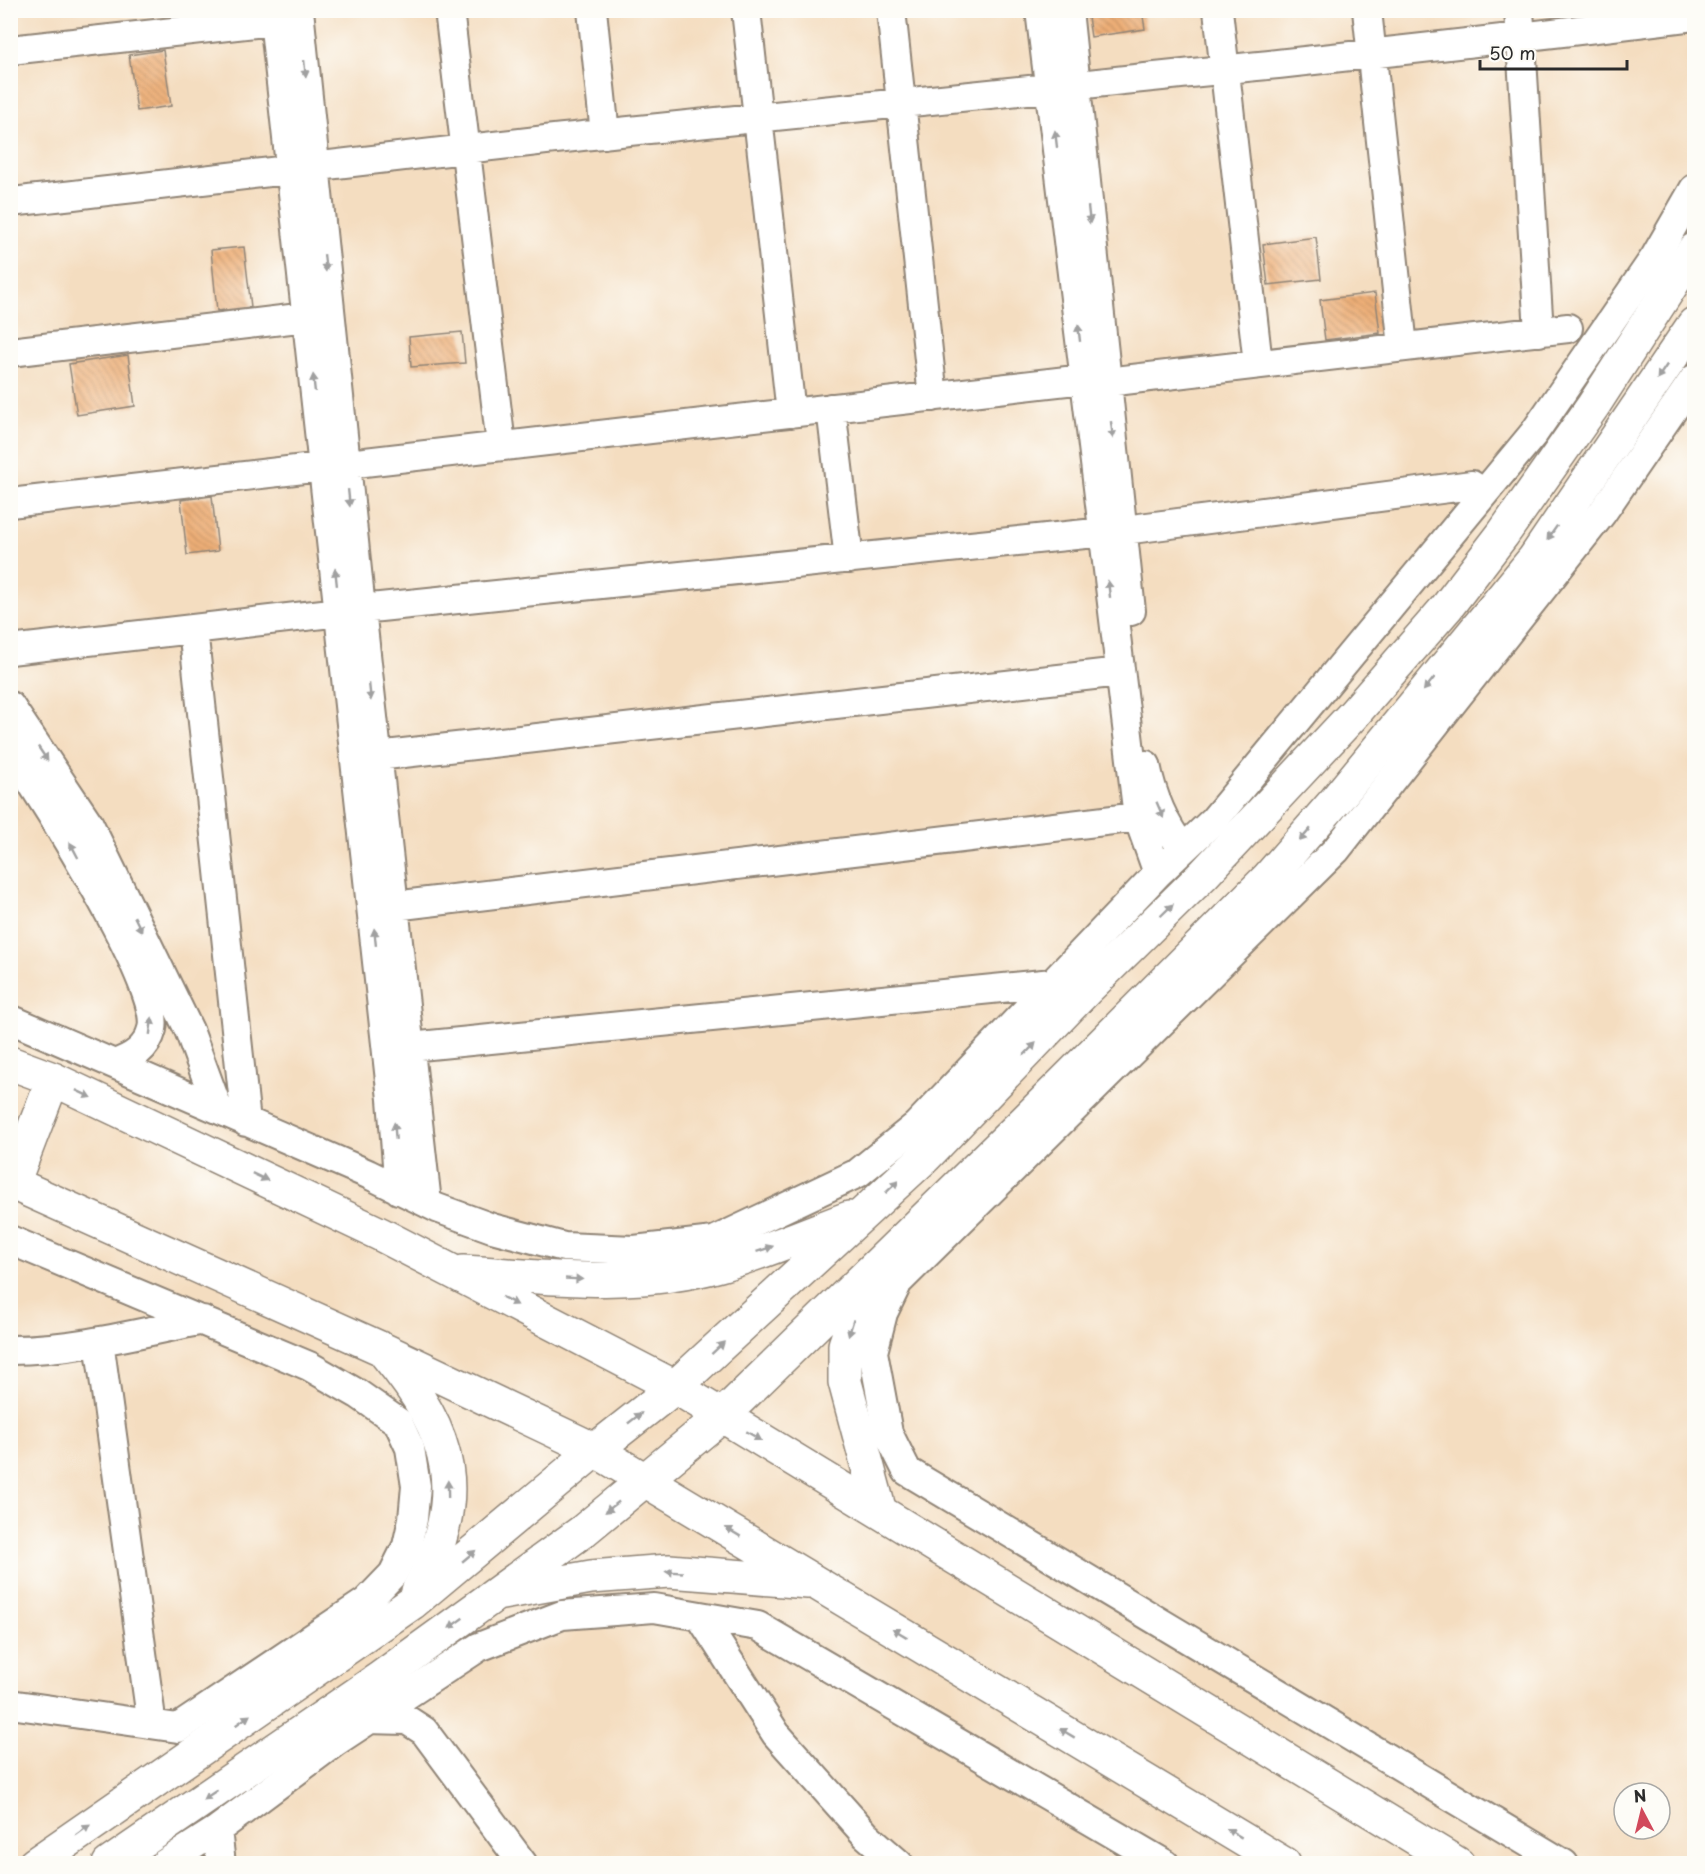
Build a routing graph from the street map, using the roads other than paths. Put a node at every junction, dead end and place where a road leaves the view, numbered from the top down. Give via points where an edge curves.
1 (449, 10) edge
2 (592, 10) edge
3 (746, 10) edge
4 (891, 10) edge
5 (1040, 10) edge
6 (1068, 10) edge
7 (1218, 10) edge
8 (1367, 10) edge
9 (282, 14) edge
10 (1695, 16) edge
11 (1520, 24) edge
12 (10, 50) edge
13 (1372, 54) junction
14 (1226, 69) junction
15 (1063, 87) junction
16 (900, 104) junction
17 (759, 118) junction
18 (605, 134) junction
19 (465, 150) junction
20 (303, 170) junction
21 (1695, 189) edge
22 (10, 202) edge
23 (1695, 250) edge
24 (307, 317) junction
25 (1695, 324) edge
26 (1568, 328) dead end
27 (1539, 332) junction
28 (1403, 347) junction
29 (10, 352) edge
30 (1258, 364) junction
31 (1695, 379) edge
32 (1095, 380) junction
33 (933, 397) junction
34 (831, 408) junction
35 (791, 413) junction
36 (501, 445) junction
37 (334, 464) junction
38 (1472, 485) dead end
39 (10, 503) edge
40 (1113, 531) junction
41 (849, 559) junction
42 (350, 610) junction
43 (193, 629) junction
44 (10, 650) edge
45 (1120, 672) junction
46 (10, 706) edge
47 (10, 750) edge
48 (377, 756) junction
49 (1138, 817) junction
50 (1183, 849) junction
51 (1158, 873) junction
52 (394, 906) junction
53 (1053, 982) junction
54 (10, 1019) edge
55 (410, 1047) junction
56 (10, 1063) edge
57 (114, 1064) junction
58 (53, 1079) junction
59 (218, 1109) junction
60 (246, 1122) junction
61 (12, 1183) edge
62 (399, 1190) junction
63 (428, 1203) junction
64 (864, 1212) junction
65 (10, 1240) edge
66 (453, 1272) junction
67 (870, 1272) junction
68 (203, 1320) junction
69 (99, 1341) junction
70 (382, 1349) junction
71 (10, 1350) edge
72 (675, 1387) junction
73 (722, 1416) junction
74 (595, 1450) junction
75 (646, 1481) junction
76 (880, 1512) junction
77 (816, 1582) junction
78 (495, 1594) junction
79 (412, 1604) junction
80 (700, 1616) junction
81 (10, 1691) edge
82 (10, 1704) edge
83 (150, 1711) junction
84 (195, 1717) junction
85 (372, 1717) junction
86 (302, 1731) junction
87 (217, 1830) junction
88 (35, 1863) edge
89 (110, 1863) edge
90 (164, 1863) edge
91 (221, 1863) edge
92 (524, 1863) edge
93 (899, 1863) edge
94 (1165, 1863) edge
95 (1284, 1863) edge
96 (1458, 1863) edge
97 (1564, 1863) edge

1 - 19 street
2 - 18 street
3 - 17 street
4 - 16 street
5 - 15 street
6 - 15 street
7 - 14 street
8 - 13 street
9 - 12 street
9 - 20 street
10 - 11 street
11 - 13 street
11 - 27 street
13 - 14 street
13 - 28 street
14 - 15 street
14 - 30 street
15 - 16 street
15 - 32 street
16 - 17 street
16 - 33 street
17 - 18 street
17 - 35 street
18 - 19 street
19 - 20 street
19 - 36 street
20 - 22 street
20 - 24 street
20 -> 37 street
21 - 50 street via 1655,257 1534,433 1214,820
64 -> 23 main road via 926,1156 1204,874 1352,717 1447,607 1503,534
24 - 29 street
37 -> 24 street
25 -> 67 main road via 1534,559 1267,879
26 - 27 street
27 - 28 street
28 - 30 street
30 - 32 street
31 - 97 street via 1602,513 1336,850 898,1282 883,1313 873,1352 888,1433 907,1472
32 - 33 street
32 - 40 street
33 - 34 street
34 - 35 street
34 - 41 street
35 - 36 street
36 - 37 street
37 - 39 street
37 - 42 street
38 - 40 street
40 - 41 street
45 -> 40 street
40 -> 50 street via 1146,767 1157,806
41 - 42 street
42 - 43 street
42 -> 48 street
62 -> 42 street
43 - 44 street
43 - 60 street
45 - 48 street
45 - 49 street
46 -> 59 street via 89,824 189,1030
57 -> 47 street via 133,1058 148,1042 153,1028 152,1006 140,974 66,836
48 - 52 street
49 - 51 street
49 - 52 street
50 - 51 street
51 - 53 street
52 - 55 street
53 - 55 street
53 - 63 street via 916,1126 858,1173 714,1241 634,1250 564,1247 492,1228
54 - 57 street
55 - 63 street
56 - 58 main road
57 - 59 street
58 - 61 main road
58 -> 66 main road
59 - 60 street
60 - 62 street
61 - 70 main road
62 - 63 street
66 -> 64 main road via 606,1281 663,1275 718,1266
72 -> 64 main road
65 - 68 street
66 -> 72 main road
67 - 73 main road
67 -> 76 main road via 845,1345 845,1382
68 - 69 street
68 - 84 street via 309,1366 399,1422 410,1448 416,1486 407,1546 393,1574 366,1602
69 - 71 street via 41,1350
69 - 83 street
70 - 74 main road
79 -> 70 main road via 436,1556 448,1507 447,1472 441,1440 429,1413
72 - 73 main road
74 -> 72 main road
73 - 75 main road
73 -> 76 main road
74 - 75 main road
79 -> 74 main road
77 -> 75 main road
75 -> 78 main road
76 - 96 main road
77 -> 78 main road via 669,1571 591,1578
95 -> 77 main road
78 -> 86 main road
88 -> 79 main road
80 - 85 street via 654,1608 562,1615 479,1647
80 - 93 street via 776,1734 866,1835
80 - 94 street via 759,1626 787,1640
81 - 83 street
82 - 84 street via 178,1728
83 - 84 street
85 - 86 street
85 - 87 street
85 - 92 street via 407,1720 424,1731
86 -> 89 main road
87 - 90 street
87 - 91 street

